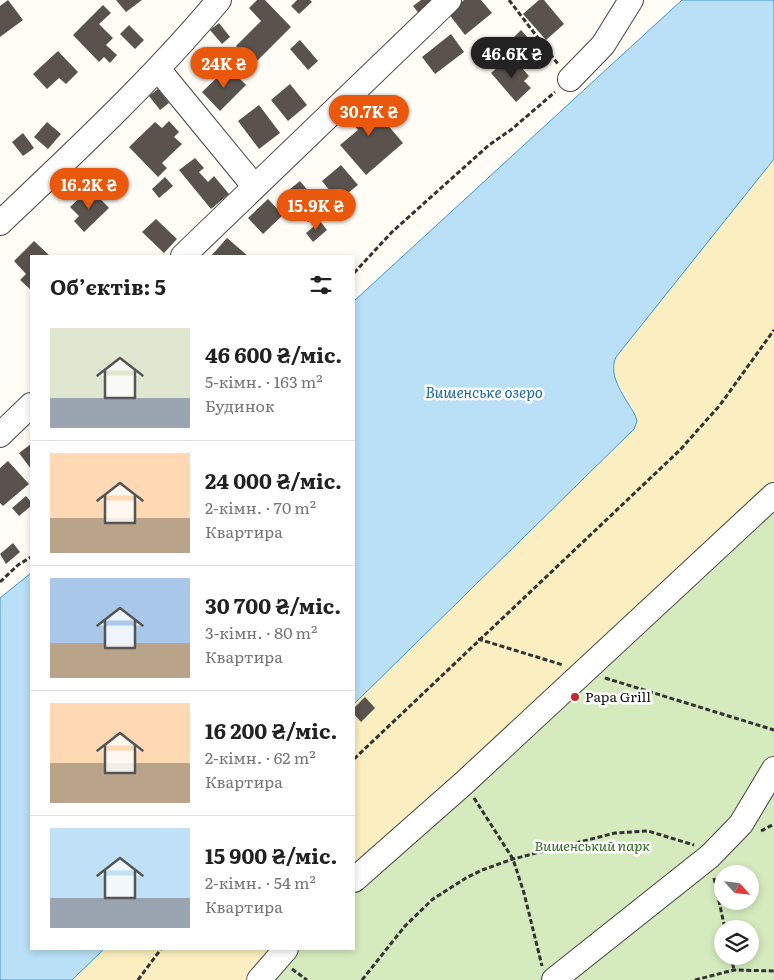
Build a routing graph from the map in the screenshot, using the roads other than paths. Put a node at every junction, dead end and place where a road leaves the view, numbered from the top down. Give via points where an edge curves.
1 (219, 0) edge
2 (449, 0) edge
3 (631, 0) edge
4 (158, 69) junction
5 (570, 79) road end
6 (254, 186) junction
7 (0, 223) edge
8 (184, 255) edge
9 (30, 406) edge
10 (0, 435) edge
11 (774, 495) edge
12 (774, 769) edge
13 (355, 879) edge
14 (285, 950) edge
15 (548, 975) edge
16 (259, 980) edge

1 - 4 street
2 - 6 street
3 - 5 street via 603,45
4 - 6 street
4 - 7 street
6 - 8 street
9 - 10 street
11 - 13 street via 464,783
12 - 15 street via 741,824 710,856
14 - 16 street

